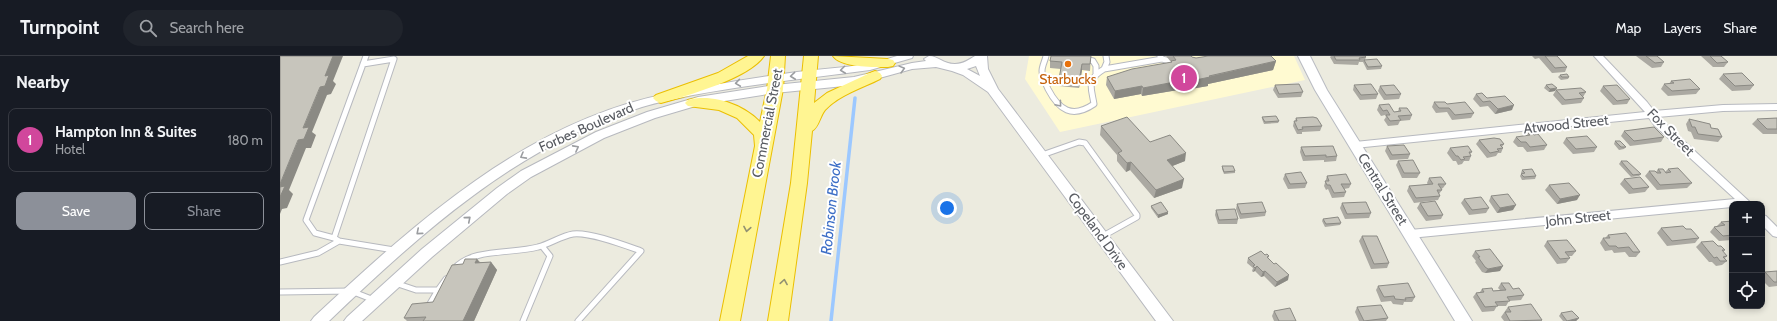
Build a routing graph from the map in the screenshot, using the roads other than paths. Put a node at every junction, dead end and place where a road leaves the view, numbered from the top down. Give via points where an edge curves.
1 (366, 56) edge
2 (757, 56) edge
3 (778, 56) edge
4 (811, 56) edge
5 (840, 56) edge
6 (908, 56) edge
7 (927, 56) edge
8 (1046, 56) edge
9 (1106, 56) edge
10 (1304, 56) edge
11 (1598, 56) edge
12 (982, 57) edge
13 (1079, 58) edge
14 (1161, 58) edge
15 (1170, 61) edge
16 (888, 63) junction
17 (363, 64) junction
18 (937, 64) junction
19 (955, 68) junction
20 (1104, 69) junction
21 (1096, 73) junction
22 (875, 76) junction
23 (809, 80) junction
24 (776, 84) junction
25 (993, 90) junction
26 (661, 98) junction
27 (693, 102) junction
28 (1777, 107) edge
29 (1650, 115) junction
30 (804, 132) junction
31 (1355, 145) junction
32 (763, 152) junction
33 (1042, 155) junction
34 (1744, 201) edge
35 (1729, 205) edge
36 (1765, 222) edge
37 (1777, 233) edge
38 (1410, 234) junction
39 (1103, 236) junction
40 (334, 238) junction
41 (339, 241) junction
42 (542, 246) junction
43 (397, 251) junction
44 (280, 262) edge
45 (394, 283) junction
46 (438, 290) junction
47 (351, 291) junction
48 (283, 292) edge
49 (280, 296) edge
50 (375, 300) junction
51 (426, 312) edge
52 (320, 321) edge
53 (352, 321) edge
54 (524, 321) edge
55 (578, 321) edge
56 (730, 321) edge
57 (778, 321) edge
58 (1165, 321) edge
59 (1464, 321) edge

1 - 17 lane
2 - 26 highway via 750,63 729,74
3 - 24 highway, Commercial Street
4 - 23 highway
5 - 16 highway via 855,61
6 - 16 street, Forbes Boulevard
7 - 18 street
8 -> 21 lane via 1042,73 1048,88 1064,110 1086,109 1094,104 1089,86 1092,76
9 - 20 lane
10 - 31 main road, Central Street via 1321,90
11 - 29 street, Fox Street via 1644,104
12 - 19 street via 973,64
12 - 25 street via 982,69
13 - 21 lane via 1093,61
14 - 15 lane
14 - 20 lane
16 -> 23 street, Forbes Boulevard
17 - 40 lane via 306,220 315,233
17 - 40 lane via 394,59
18 - 19 street
22 -> 18 street, Forbes Boulevard via 912,66
19 - 25 street
20 - 21 lane
22 - 23 street, Forbes Boulevard via 854,81
22 - 30 highway via 841,91 825,102 818,108
23 - 24 street, Forbes Boulevard
23 - 30 highway
24 -> 26 street, Forbes Boulevard via 725,85
24 - 27 street, Forbes Boulevard
24 - 32 highway, Commercial Street
25 - 33 street, Copeland Drive
26 -> 43 street, Forbes Boulevard via 600,118 516,160 466,192
27 - 32 highway via 721,105 742,114 762,134
45 -> 27 street, Forbes Boulevard via 502,191 526,174 607,132
28 - 29 street, Atwood Street via 1723,108
29 - 31 street, Atwood Street
29 - 34 street, Fox Street
57 -> 30 highway
31 - 38 main road, Central Street
32 -> 56 highway, Commercial Street
33 - 39 street, Copeland Drive
33 - 39 lane via 1080,142 1085,143 1137,214 1137,217
35 - 38 street, John Street
36 - 37 street
38 - 59 main road, Central Street
39 - 58 street, Copeland Drive
40 - 41 lane
41 - 43 lane
41 - 44 lane via 314,255
42 - 46 lane via 470,257 459,263
42 - 54 lane via 550,256
42 - 55 lane via 566,236 580,234 641,251
43 - 47 street, Forbes Boulevard
45 - 46 lane via 416,290
45 - 50 street, Forbes Boulevard
46 - 51 lane
47 - 48 lane
47 - 50 lane
47 - 52 street, Forbes Boulevard
48 - 49 lane
50 - 53 street, Forbes Boulevard

